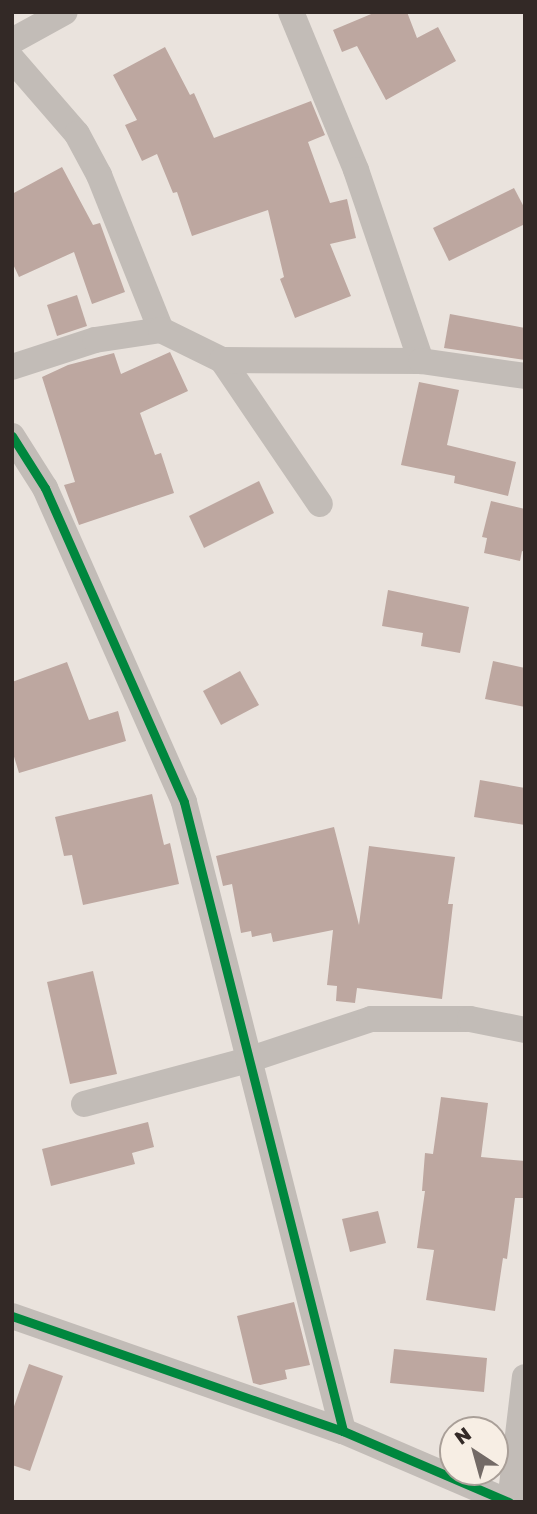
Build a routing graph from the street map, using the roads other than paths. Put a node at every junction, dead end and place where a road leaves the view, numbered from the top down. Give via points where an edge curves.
1 (65, 12) edge
2 (291, 12) edge
3 (12, 41) edge
4 (12, 59) edge
5 (162, 330) junction
6 (222, 360) junction
7 (421, 360) junction
8 (12, 367) edge
9 (525, 376) edge
10 (12, 436) edge
11 (320, 504) dead end
12 (525, 1030) edge
13 (248, 1060) junction
14 (84, 1104) dead end
15 (12, 1316) edge
16 (525, 1377) edge
17 (343, 1431) junction
18 (510, 1502) edge

1 - 3 street
2 - 7 street via 356,170
4 - 5 street via 77,134 99,175
5 - 6 street
5 - 8 street via 95,340
6 - 7 street
6 - 11 street
7 - 9 street
10 - 13 street via 45,488 184,802
12 - 13 street via 470,1019 371,1019
13 - 14 street
13 - 17 street
15 - 17 street
16 - 18 street
17 - 18 street

